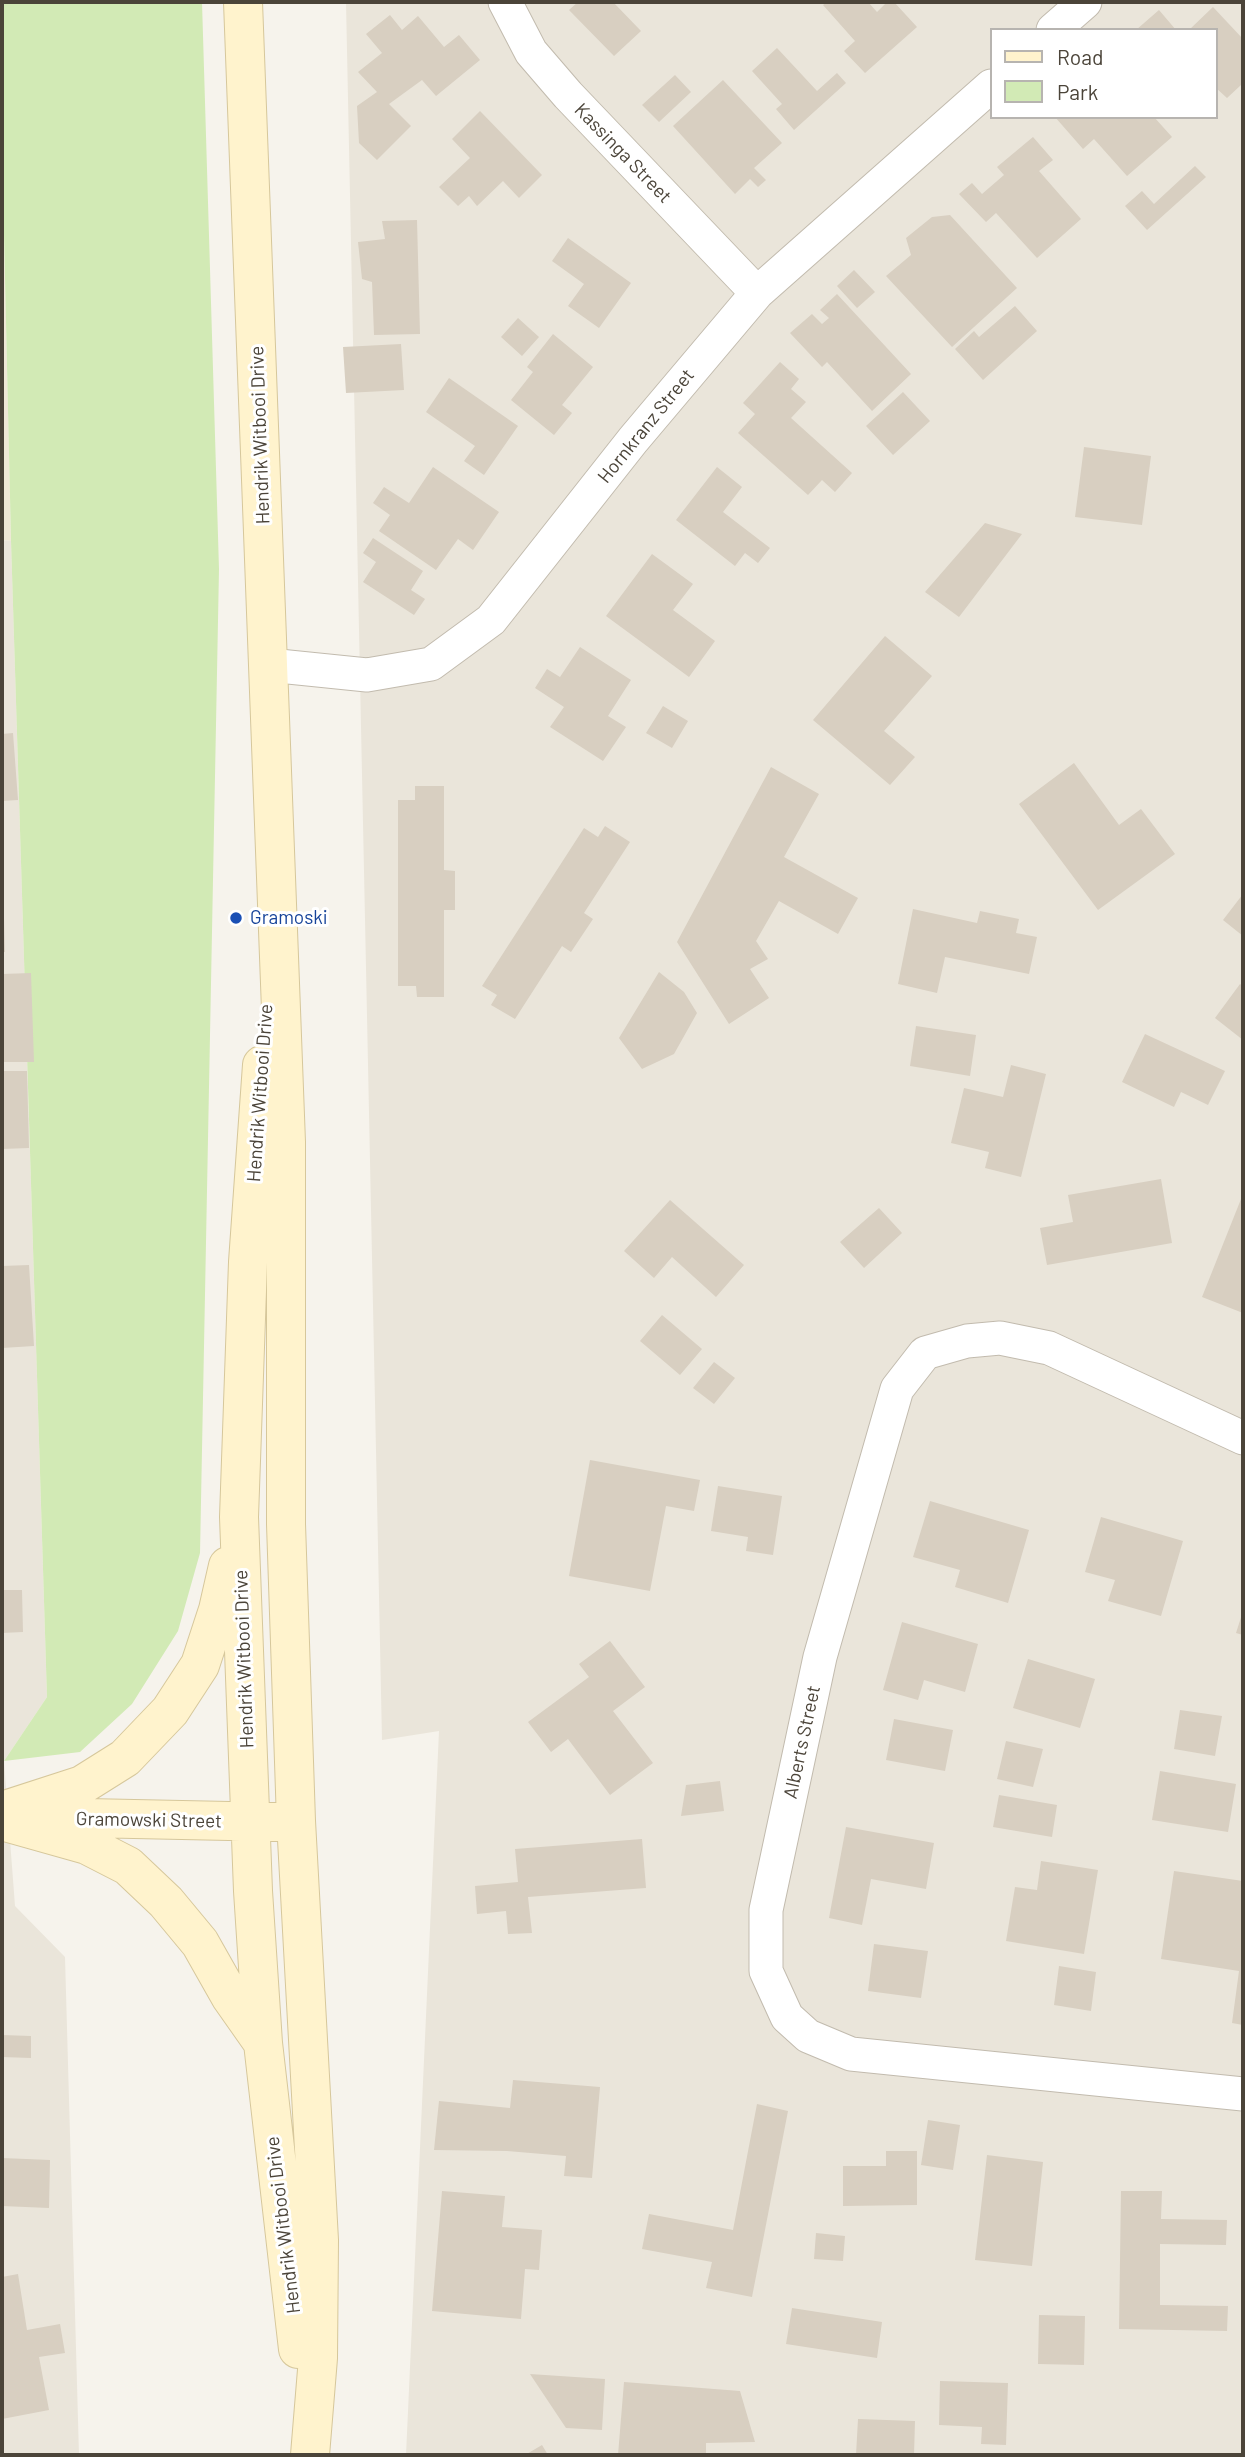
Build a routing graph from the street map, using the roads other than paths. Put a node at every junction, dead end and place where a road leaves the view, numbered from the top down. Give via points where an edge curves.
1 (243, 2) edge
2 (505, 2) edge
3 (1084, 2) edge
4 (1055, 28) edge
5 (990, 87) edge
6 (757, 293) junction
7 (269, 665) junction
8 (275, 868) junction
9 (1243, 1438) edge
10 (239, 1517) junction
11 (2, 1811) edge
12 (2, 1819) edge
13 (296, 1821) junction
14 (250, 1822) junction
15 (263, 2043) junction
16 (1243, 2094) edge
17 (310, 2452) edge

1 - 7 main road, Hendrik Witbooi Drive
2 - 6 street, Kassinga Street via 531,52 568,95
3 - 4 street
5 - 6 street, Hornkranz Street
6 - 7 street, Hornkranz Street via 491,620 431,664 367,675
7 - 8 main road, Hendrik Witbooi Drive
8 - 10 main road, Hendrik Witbooi Drive via 248,1262
8 - 13 main road, Hendrik Witbooi Drive via 286,1142 286,1524
9 - 16 street, Alberts Street via 1049,1348 1000,1338 967,1340 925,1353 898,1389 820,1657 766,1910 766,1970 787,2017 808,2036 851,2053
10 - 11 main road via 200,1665 170,1711 125,1758 82,1785
10 - 14 main road, Hendrik Witbooi Drive
12 - 14 main road, Gramowski Street
12 - 15 main road via 87,1845 128,1866 200,1943
13 - 14 main road, Gramowski Street
13 - 17 main road, Hendrik Witbooi Drive via 319,2240 318,2358
14 - 15 main road, Hendrik Witbooi Drive
15 - 17 main road, Hendrik Witbooi Drive

